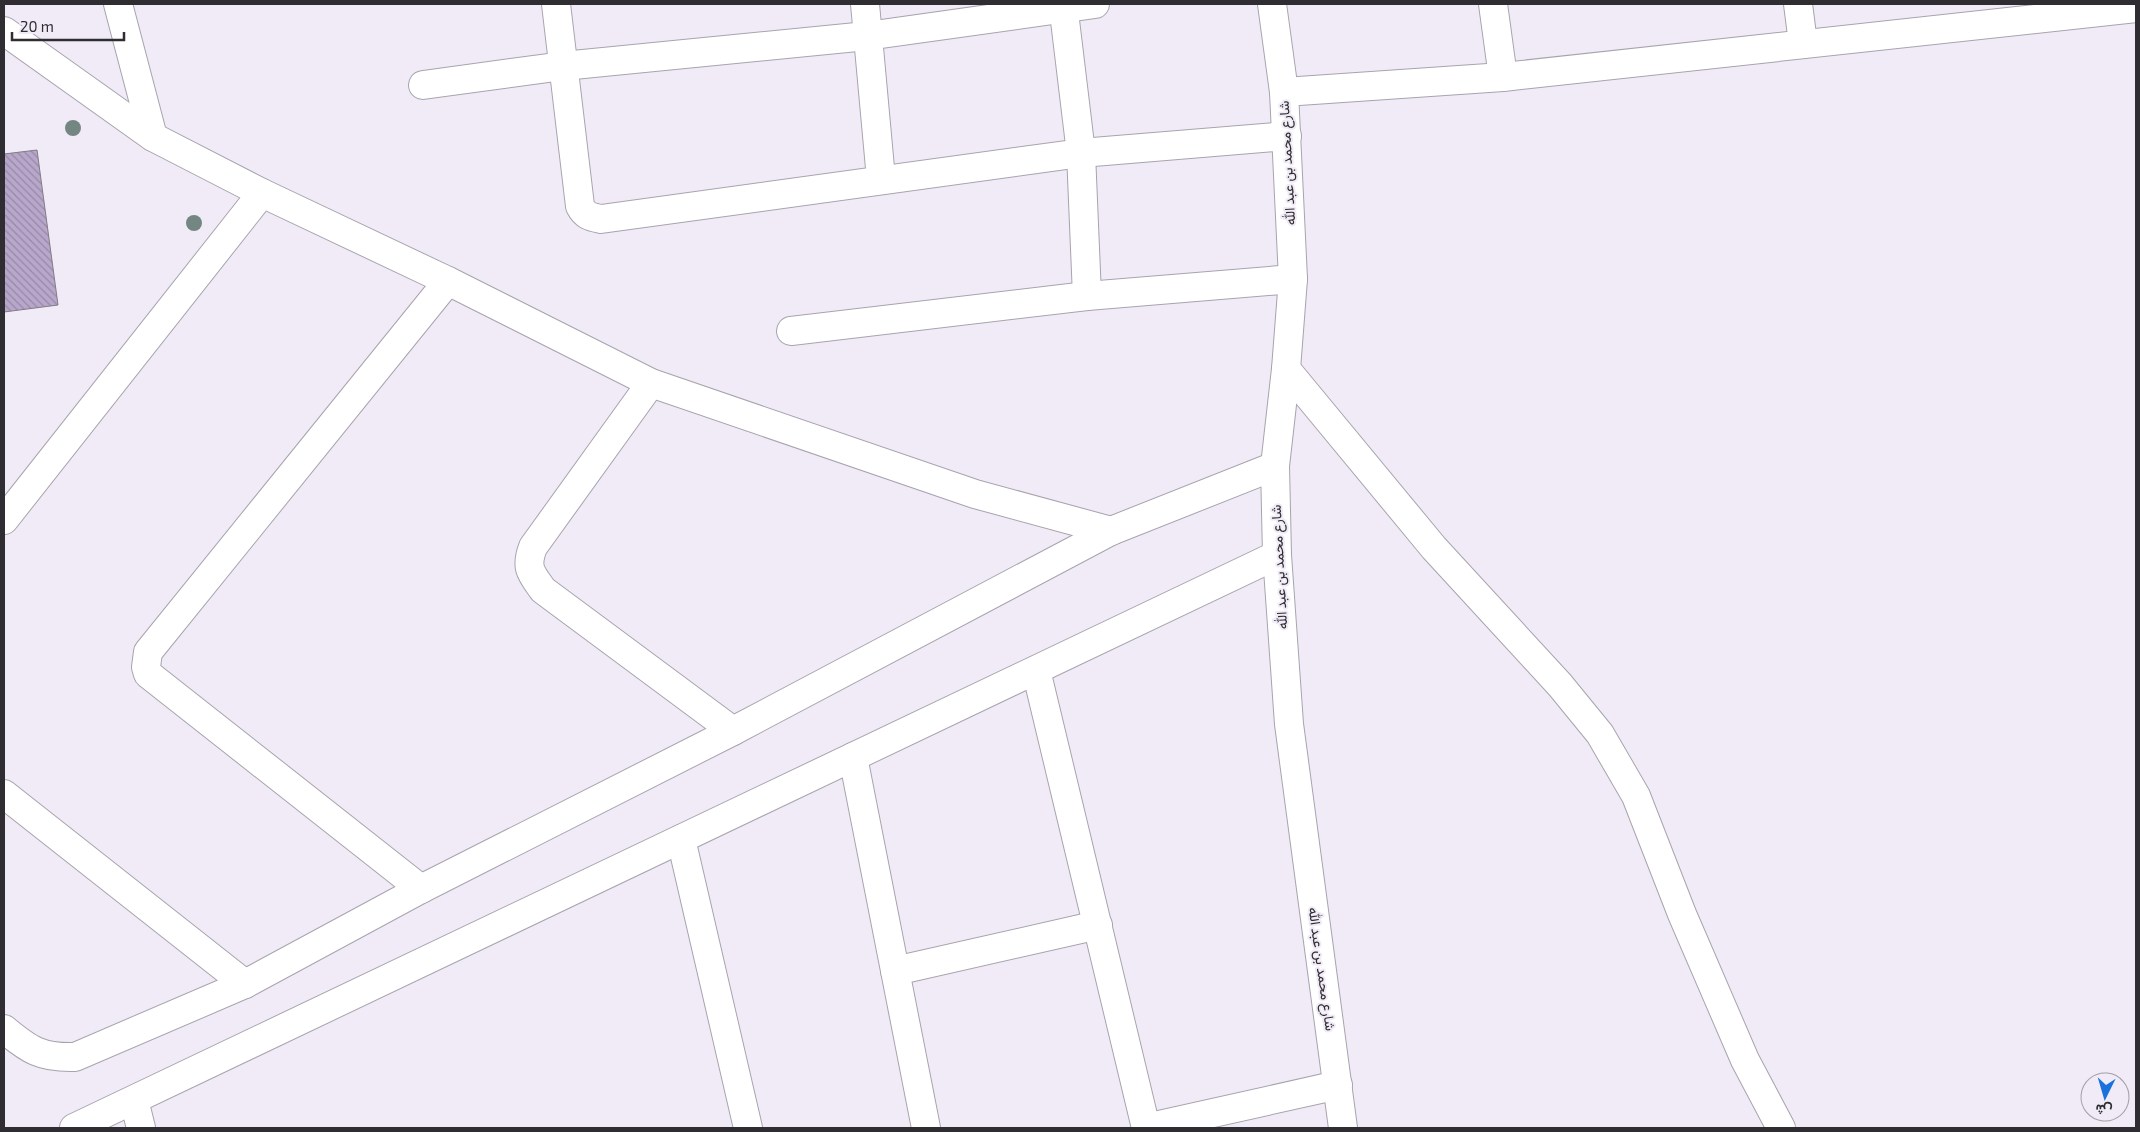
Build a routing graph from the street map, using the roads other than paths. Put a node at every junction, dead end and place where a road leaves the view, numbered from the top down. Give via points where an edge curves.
1 (118, 4) edge
2 (556, 4) edge
3 (865, 4) edge
4 (1095, 4) edge
5 (1272, 4) edge
6 (1494, 4) edge
7 (1798, 4) edge
8 (1063, 6) edge
9 (2108, 8) edge
10 (2136, 8) edge
11 (4, 31) edge
12 (867, 36) junction
13 (1804, 43) junction
14 (563, 66) junction
15 (1503, 77) junction
16 (423, 85) dead end
17 (1284, 92) junction
18 (1287, 136) junction
19 (153, 137) junction
20 (1081, 153) junction
21 (882, 179) junction
22 (262, 194) junction
23 (1293, 279) junction
24 (448, 281) junction
25 (1087, 296) junction
26 (791, 332) dead end
27 (1286, 369) junction
28 (652, 383) junction
29 (1276, 466) junction
30 (4, 520) edge
31 (1110, 531) junction
32 (1277, 555) junction
33 (1036, 670) junction
34 (733, 731) junction
35 (854, 757) junction
36 (4, 794) edge
37 (681, 839) junction
38 (421, 889) junction
39 (1098, 925) junction
40 (895, 971) junction
41 (245, 984) junction
42 (4, 1029) edge
43 (1338, 1085) junction
44 (134, 1100) junction
45 (74, 1128) edge
46 (141, 1128) edge
47 (748, 1128) edge
48 (926, 1128) edge
49 (1146, 1128) edge
50 (1343, 1128) edge
51 (1781, 1128) edge

1 - 19 street
2 - 14 street
3 - 12 street
4 - 8 street
5 - 17 street, شارع محمد بن عبد الله
6 - 15 street
7 - 13 street
8 - 12 street
8 - 20 street
9 - 10 street
9 - 13 street
11 - 19 street
12 - 14 street
12 - 21 street
13 - 15 street
14 - 16 street
14 - 21 street via 580,206 590,217 601,219
15 - 17 street
17 - 18 street, شارع محمد بن عبد الله
18 - 20 street
18 - 23 street, شارع محمد بن عبد الله
19 - 22 street
20 - 21 street
20 - 25 street
22 - 24 street
22 - 30 street
23 - 25 street
23 - 27 street, شارع محمد بن عبد الله
24 - 28 street
24 - 38 street via 148,652 146,660 148,674
25 - 26 street
27 - 29 street, شارع محمد بن عبد الله
27 - 51 street via 1434,548 1560,685 1600,734 1636,796 1682,914 1745,1060
28 - 31 street via 975,494
28 - 34 street via 533,547 529,565 543,590
29 - 31 street
29 - 32 street, شارع محمد بن عبد الله
31 - 34 street
32 - 33 street
32 - 43 street, شارع محمد بن عبد الله via 1288,724
33 - 35 street
33 - 39 street
34 - 38 street
35 - 37 street
35 - 40 street
36 - 41 street
37 - 44 street
37 - 47 street
38 - 41 street
39 - 40 street
39 - 49 street
40 - 48 street
41 - 42 street via 75,1057 54,1058 37,1052
43 - 49 street
43 - 50 street, شارع محمد بن عبد الله
44 - 45 street
44 - 46 street

